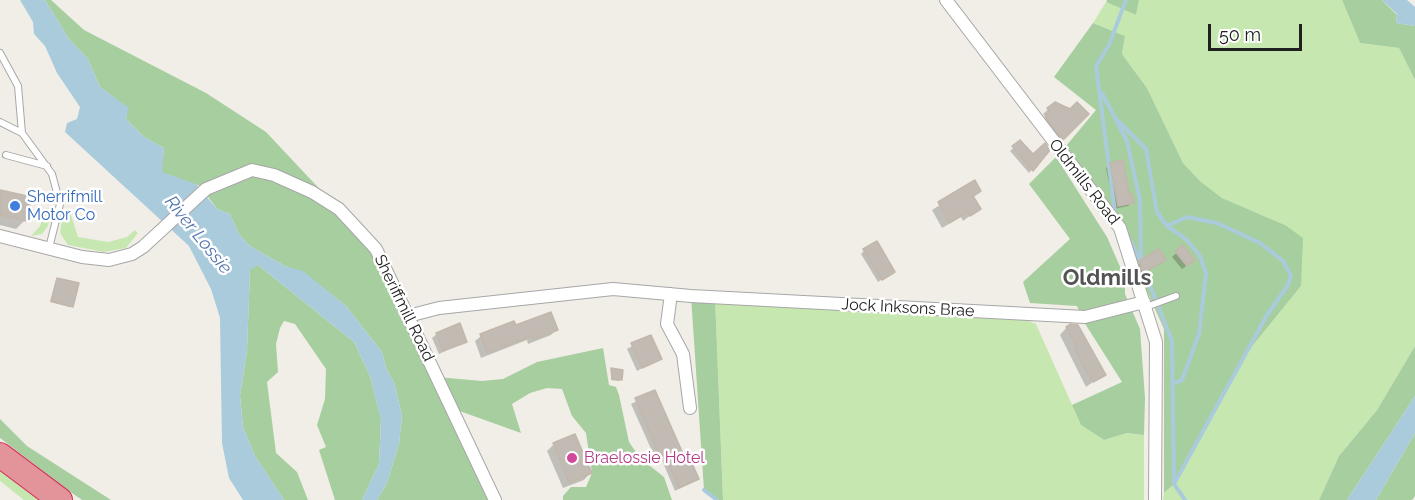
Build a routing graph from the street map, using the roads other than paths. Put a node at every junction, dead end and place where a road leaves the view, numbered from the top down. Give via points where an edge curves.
1 (946, 0) edge
2 (0, 53) edge
3 (0, 122) edge
4 (22, 133) junction
5 (6, 155) dead end
6 (47, 166) junction
7 (0, 236) edge
8 (49, 249) junction
9 (671, 294) junction
10 (1176, 296) dead end
11 (1147, 305) junction
12 (408, 316) junction
13 (690, 408) dead end
14 (0, 455) edge
15 (60, 500) edge
16 (495, 500) edge
17 (1155, 500) edge

1 - 11 street, Oldmills Road via 1120,228
2 - 4 lane via 18,86
3 - 4 lane
4 - 6 lane
5 - 6 lane
6 - 8 lane via 60,196
7 - 8 street, Sheriffmill Road
8 - 12 street, Sheriffmill Road via 91,259 109,260 132,254 206,189 252,170 312,192 339,209 375,249
9 - 11 street, Jock Inksons Brae via 1085,317
9 - 12 street, Jock Inksons Brae via 613,289 575,291 439,308
9 - 13 street via 667,324 683,354
10 - 11 lane
11 - 17 street, Oldmills Road via 1156,342
12 - 16 street, Sheriffmill Road
14 - 15 highway

